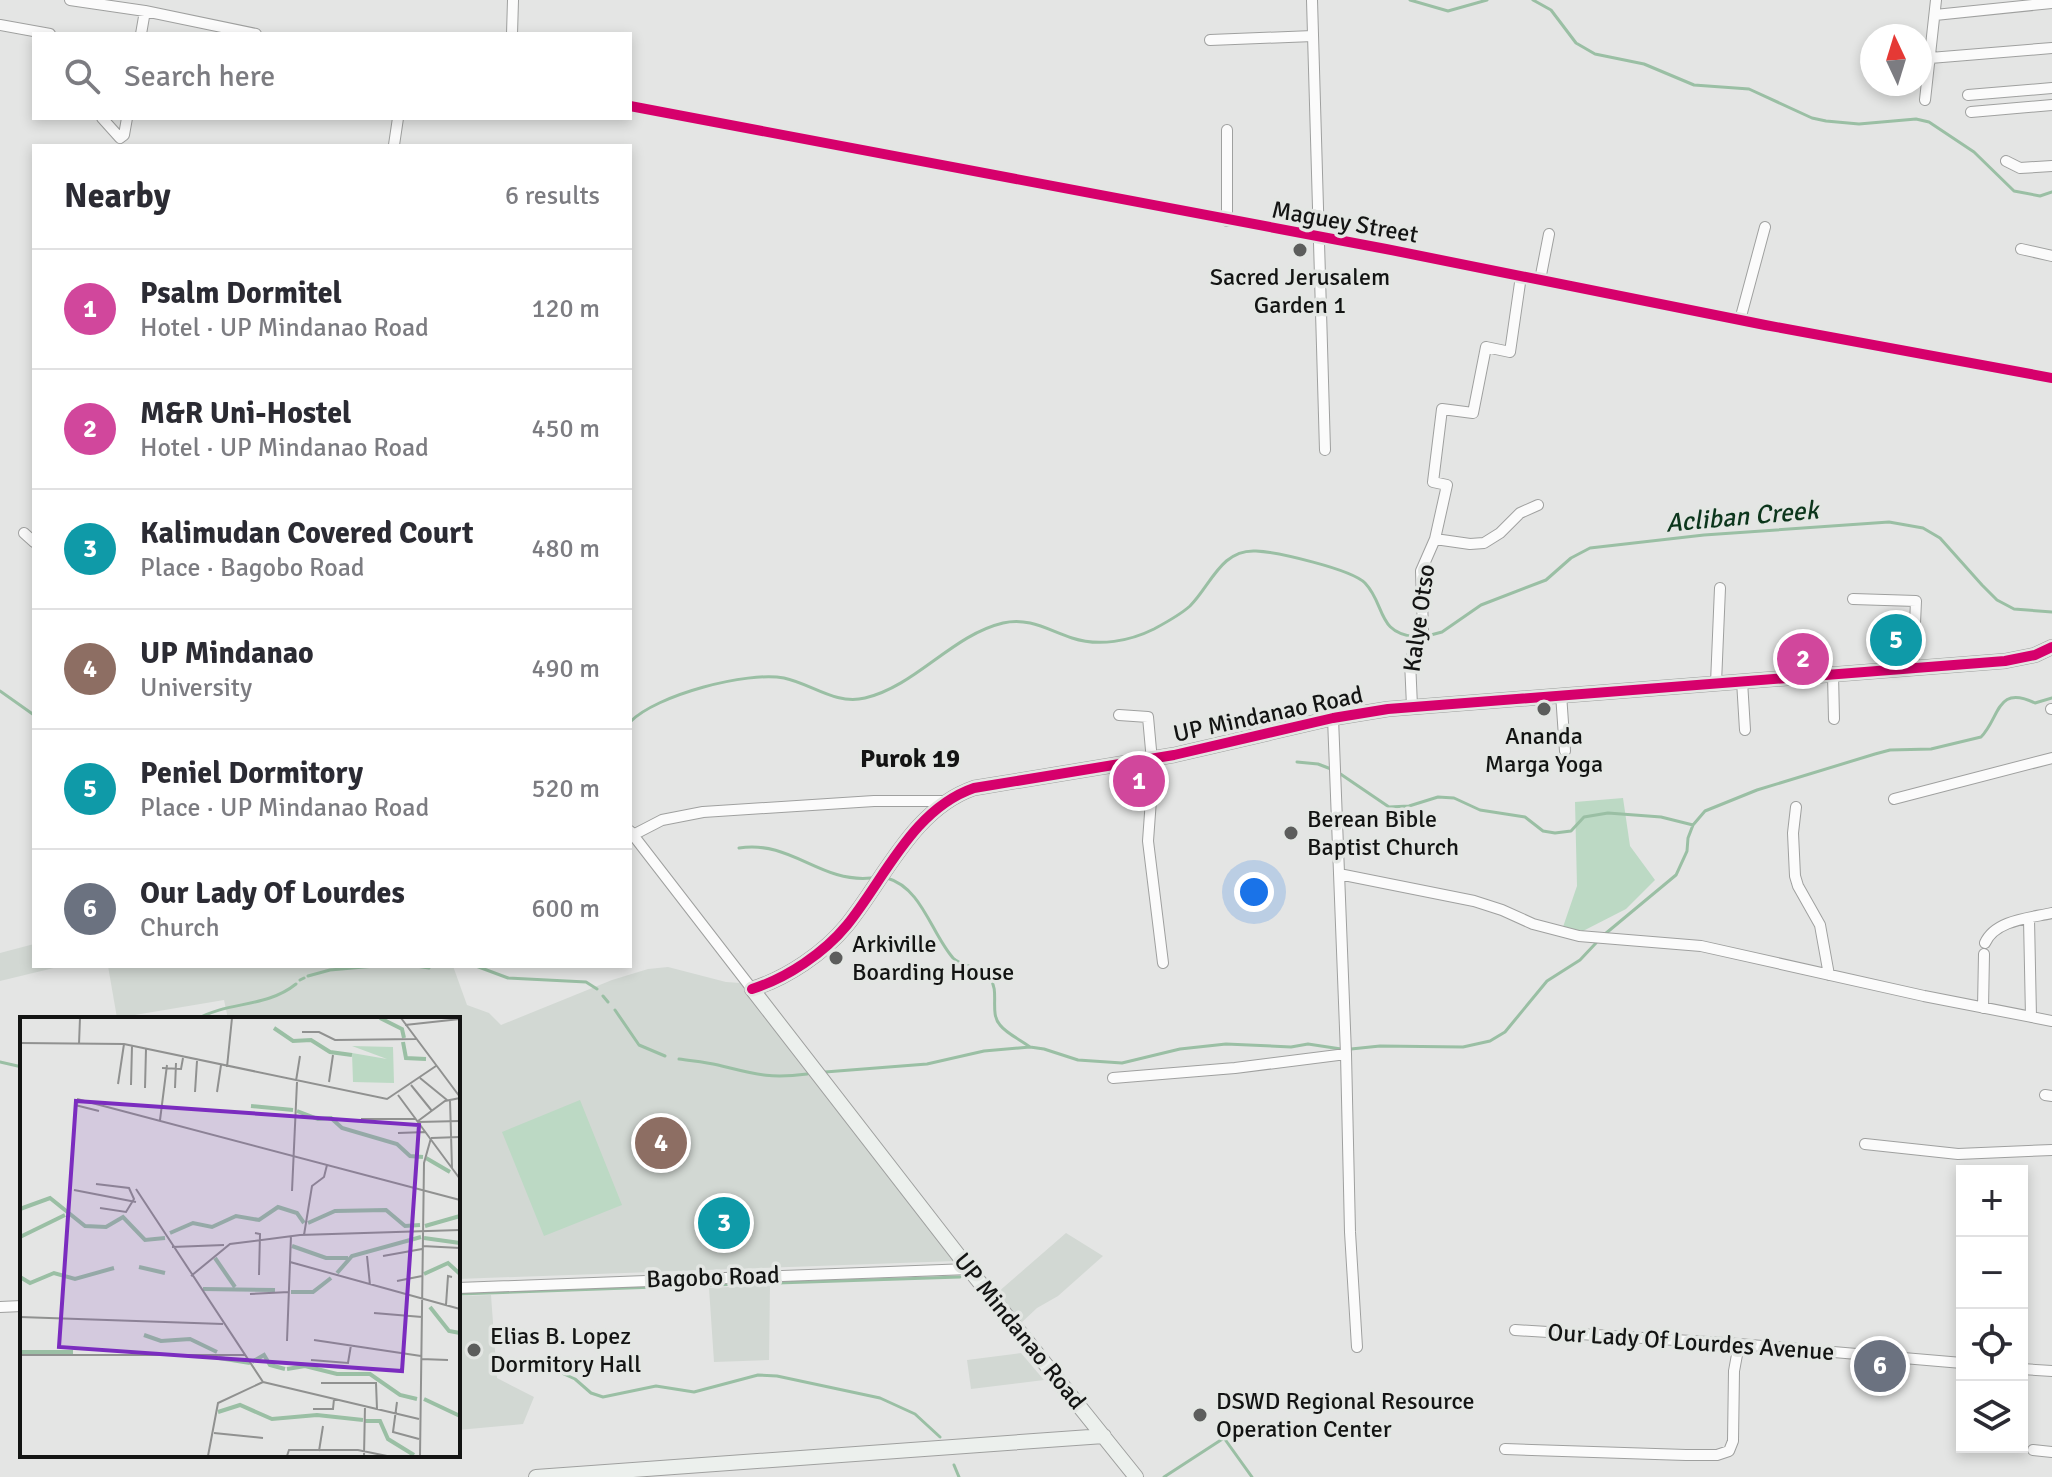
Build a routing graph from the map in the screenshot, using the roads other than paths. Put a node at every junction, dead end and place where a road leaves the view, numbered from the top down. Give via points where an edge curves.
1 (70, 0) edge
2 (513, 0) edge
3 (1312, 0) edge
4 (1936, 0) edge
5 (2052, 3) edge
6 (145, 11) junction
7 (1935, 15) junction
8 (0, 25) edge
9 (32, 32) edge
10 (141, 32) edge
11 (246, 32) edge
12 (512, 32) edge
13 (1313, 36) junction
14 (1210, 40) dead end
15 (1932, 41) edge
16 (2052, 48) edge
17 (1932, 58) edge
18 (2052, 88) edge
19 (1968, 95) dead end
20 (1925, 96) edge
21 (1925, 100) dead end
22 (2052, 105) edge
23 (632, 106) edge
24 (1971, 112) dead end
25 (104, 120) edge
26 (127, 120) edge
27 (398, 120) edge
28 (1227, 130) dead end
29 (394, 144) edge
30 (2006, 161) dead end
31 (2052, 166) edge
32 (1227, 221) junction
33 (1765, 227) dead end
34 (1549, 234) dead end
35 (1318, 237) junction
36 (2021, 249) dead end
37 (2052, 256) edge
38 (1521, 276) junction
39 (1540, 280) junction
40 (1740, 320) junction
41 (2052, 378) edge
42 (1325, 450) dead end
43 (1538, 505) dead end
44 (24, 533) dead end
45 (1435, 539) junction
46 (32, 540) edge
47 (1720, 588) dead end
48 (1853, 599) dead end
49 (2052, 647) edge
50 (1913, 668) junction
51 (1833, 674) junction
52 (1742, 681) junction
53 (1716, 683) junction
54 (1561, 694) junction
55 (1412, 706) junction
56 (1119, 715) dead end
57 (1333, 718) junction
58 (1834, 719) dead end
59 (1745, 730) dead end
60 (1565, 751) dead end
61 (1152, 758) junction
62 (2052, 758) edge
63 (1894, 799) dead end
64 (947, 801) junction
65 (1796, 807) dead end
66 (632, 833) edge
67 (1339, 874) junction
68 (2052, 913) edge
69 (2029, 919) junction
70 (1163, 963) dead end
71 (1829, 975) junction
72 (759, 990) junction
73 (1983, 1008) junction
74 (2031, 1017) junction
75 (2052, 1021) edge
76 (1346, 1054) junction
77 (1113, 1078) dead end
78 (1865, 1144) dead end
79 (2052, 1150) edge
80 (969, 1269) junction
81 (460, 1288) edge
82 (1515, 1330) dead end
83 (1739, 1344) junction
84 (1357, 1347) dead end
85 (1956, 1362) edge
86 (2028, 1369) edge
87 (2052, 1371) edge
88 (1107, 1439) junction
89 (1505, 1449) dead end
90 (2033, 1450) dead end
91 (2052, 1452) edge
92 (676, 1470) junction
93 (536, 1477) edge
94 (636, 1477) edge
95 (1136, 1477) edge

1 - 6 street
2 - 12 street
3 - 13 street
4 - 7 street
5 - 7 street
6 - 10 street
6 - 11 street
7 - 15 street
8 - 9 street
13 - 14 street
13 - 35 street
16 - 17 street
18 - 19 street
20 - 21 street
22 - 24 street
23 - 32 street, Maguey Street
25 - 26 street via 120,138
27 - 29 street
28 - 32 street
30 - 31 street via 2020,168
32 - 35 street, Maguey Street
33 - 40 street
34 - 39 street
35 - 38 street, Maguey Street
35 - 42 street
36 - 37 street
38 - 39 street, Maguey Street
38 - 45 street, Kalye Otso via 1510,352 1486,347 1473,413 1442,409 1433,482 1447,485
39 - 40 street, Maguey Street
40 - 41 street, Maguey Street
43 - 45 street via 1484,543
44 - 46 street
45 - 55 street, Kalye Otso via 1421,571 1423,630 1410,661
47 - 53 street
48 - 50 street via 1916,601
49 - 50 street, UP Mindanao Road via 2016,659
50 - 51 street, UP Mindanao Road
51 - 52 street, UP Mindanao Road
51 - 58 street
52 - 53 street, UP Mindanao Road
52 - 59 street
53 - 54 street, UP Mindanao Road
54 - 55 street, UP Mindanao Road
54 - 60 street
55 - 57 street, UP Mindanao Road
56 - 61 street via 1148,717
57 - 61 street, UP Mindanao Road
57 - 67 street
61 - 64 street, UP Mindanao Road via 974,788
61 - 70 street via 1148,830
62 - 63 street
64 - 66 street via 703,812
64 - 72 street, UP Mindanao Road via 903,846 847,926 809,959
65 - 71 street via 1795,876 1820,925
66 - 72 street
67 - 71 street via 1474,901 1579,936 1701,946
67 - 76 street
68 - 69 street
69 - 73 street via 1996,929 1984,948
69 - 74 street
71 - 73 street
72 - 80 street, UP Mindanao Road
73 - 74 street
74 - 75 street
76 - 77 street
76 - 84 street
78 - 79 street via 1958,1154
80 - 81 street, Bagobo Road
80 - 88 street, UP Mindanao Road
82 - 83 street, Our Lady Of Lourdes Avenue
83 - 85 street, Our Lady Of Lourdes Avenue
83 - 89 street via 1729,1451 1686,1455
86 - 87 street
88 - 92 street
88 - 95 street, UP Mindanao Road
90 - 91 street
92 - 93 street
92 - 94 street

